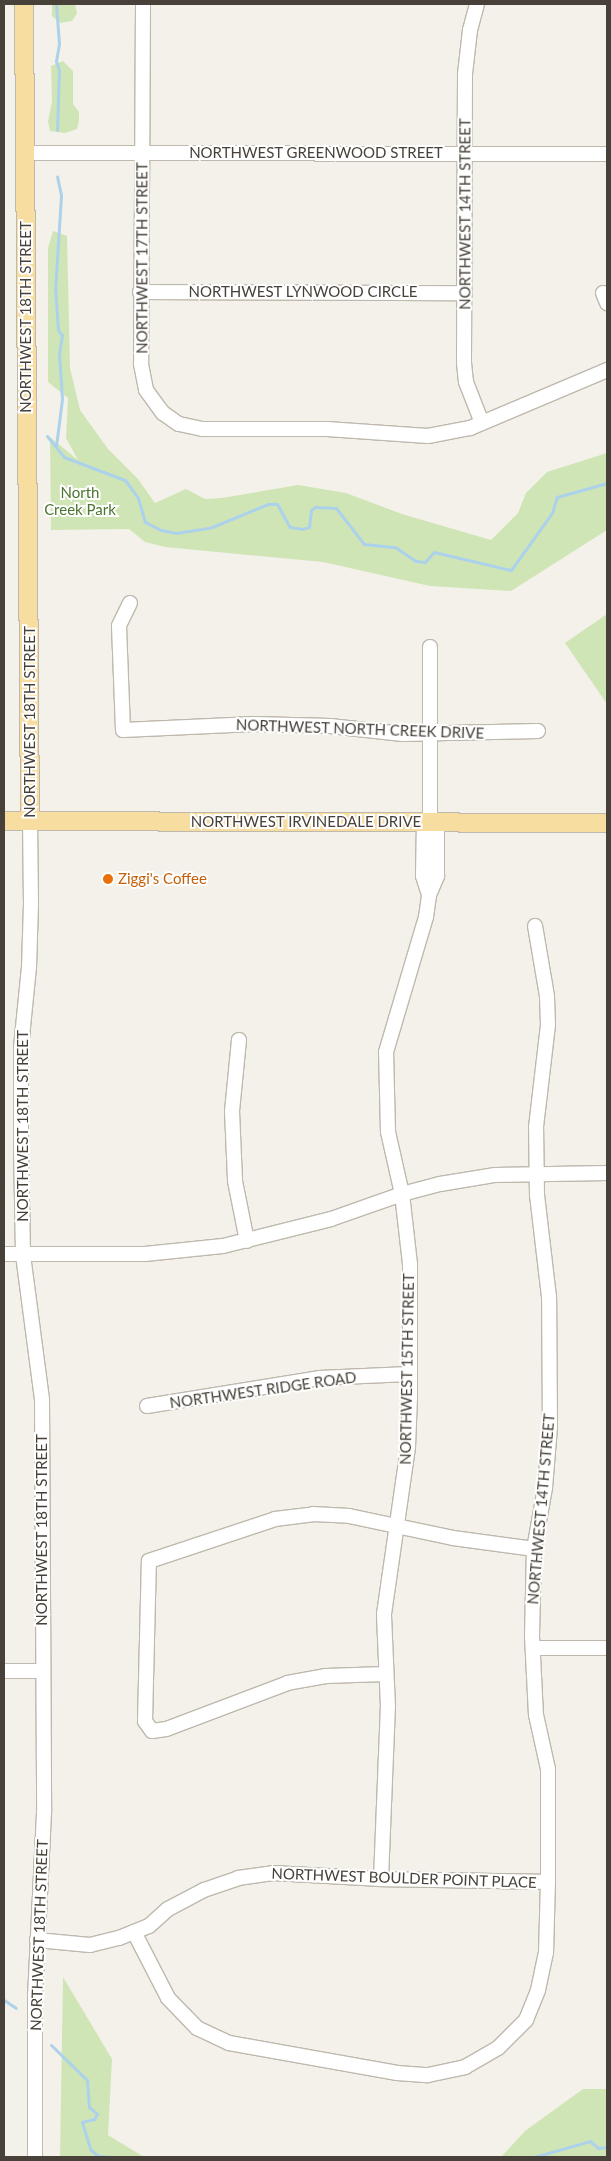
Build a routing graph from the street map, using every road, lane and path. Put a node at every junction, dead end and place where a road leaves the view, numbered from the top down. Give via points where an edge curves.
1 (24, 4) edge
2 (143, 4) edge
3 (476, 4) edge
4 (26, 153) junction
5 (142, 153) junction
6 (465, 153) junction
7 (607, 154) edge
8 (140, 292) junction
9 (465, 293) junction
10 (607, 370) edge
11 (482, 423) junction
12 (130, 603) dead end
13 (430, 647) dead end
14 (538, 731) dead end
15 (430, 734) junction
16 (4, 821) edge
17 (30, 821) junction
18 (430, 822) junction
19 (607, 823) edge
20 (534, 926) dead end
21 (239, 1040) dead end
22 (607, 1173) edge
23 (537, 1174) junction
24 (402, 1194) junction
25 (247, 1241) junction
26 (4, 1254) edge
27 (23, 1254) junction
28 (409, 1374) junction
29 (147, 1406) dead end
30 (396, 1527) junction
31 (534, 1549) junction
32 (533, 1648) junction
33 (607, 1648) edge
34 (4, 1671) edge
35 (43, 1671) junction
36 (385, 1674) junction
37 (381, 1879) junction
38 (548, 1882) junction
39 (134, 1932) junction
40 (37, 1940) junction
41 (35, 2157) edge

1 - 4 main road, NORTHWEST 18TH STREET
2 - 5 street, NORTHWEST 17TH STREET
3 - 6 street, NORTHWEST 14TH STREET via 465,74
4 - 5 street, NORTHWEST GREENWOOD STREET
4 - 17 main road, NORTHWEST 18TH STREET
5 - 6 street, NORTHWEST GREENWOOD STREET
5 - 8 street, NORTHWEST 17TH STREET
6 - 7 street, NORTHWEST GREENWOOD STREET
6 - 9 street, NORTHWEST 14TH STREET
8 - 9 street, NORTHWEST LYNWOOD CIRCLE
8 - 11 street, NORTHWEST 17TH STREET via 142,374 146,390 156,407 171,420 190,428 326,429 428,436
9 - 11 street, NORTHWEST 14TH STREET via 465,372
10 - 11 street, NORTHWEST 17TH STREET
12 - 15 street, NORTHWEST NORTH CREEK DRIVE via 119,626 123,730 292,724
13 - 15 street, NORTHWEST 15TH STREET
14 - 15 street, NORTHWEST NORTH CREEK DRIVE
15 - 18 street, NORTHWEST 15TH STREET
16 - 17 main road, NORTHWEST IRVINEDALE DRIVE
17 - 18 main road, NORTHWEST IRVINEDALE DRIVE
17 - 27 street, NORTHWEST 18TH STREET via 30,968 21,1046
18 - 19 main road, NORTHWEST IRVINEDALE DRIVE
18 - 24 street, NORTHWEST 15TH STREET via 437,876 386,1052 388,1132
20 - 23 street, NORTHWEST 14TH STREET via 547,996 548,1025 538,1096
21 - 25 street via 232,1111 234,1181
22 - 23 street
23 - 24 street via 471,1178
23 - 31 street, NORTHWEST 14TH STREET via 548,1297 550,1427 545,1488
24 - 25 street via 331,1219
24 - 28 street, NORTHWEST 15TH STREET via 410,1264
25 - 27 street via 145,1254
26 - 27 street
27 - 35 street, NORTHWEST 18TH STREET via 42,1399
28 - 29 street, NORTHWEST RIDGE ROAD via 319,1378
28 - 30 street, NORTHWEST 15TH STREET via 408,1447
30 - 31 street
30 - 36 street, NORTHWEST 15TH STREET via 384,1614
30 - 36 street via 349,1516 313,1514 276,1519 149,1561 146,1721 152,1731 166,1729 288,1683 326,1676
31 - 32 street, NORTHWEST 14TH STREET
32 - 33 street
32 - 38 street, NORTHWEST 14TH STREET via 536,1715 548,1769
34 - 35 street
35 - 40 street, NORTHWEST 18TH STREET via 43,1847
36 - 37 street, NORTHWEST 15TH STREET via 388,1707
37 - 38 street, NORTHWEST BOULDER POINT PLACE
37 - 39 street, NORTHWEST BOULDER POINT PLACE via 273,1873 238,1878 204,1890
38 - 39 street, NORTHWEST 14TH STREET via 546,1953 538,1990 526,2020 498,2048 465,2067 428,2075 397,2073 238,2045 197,2028 168,1998
39 - 40 street, NORTHWEST BOULDER POINT PLACE via 90,1945
40 - 41 street, NORTHWEST 18TH STREET

